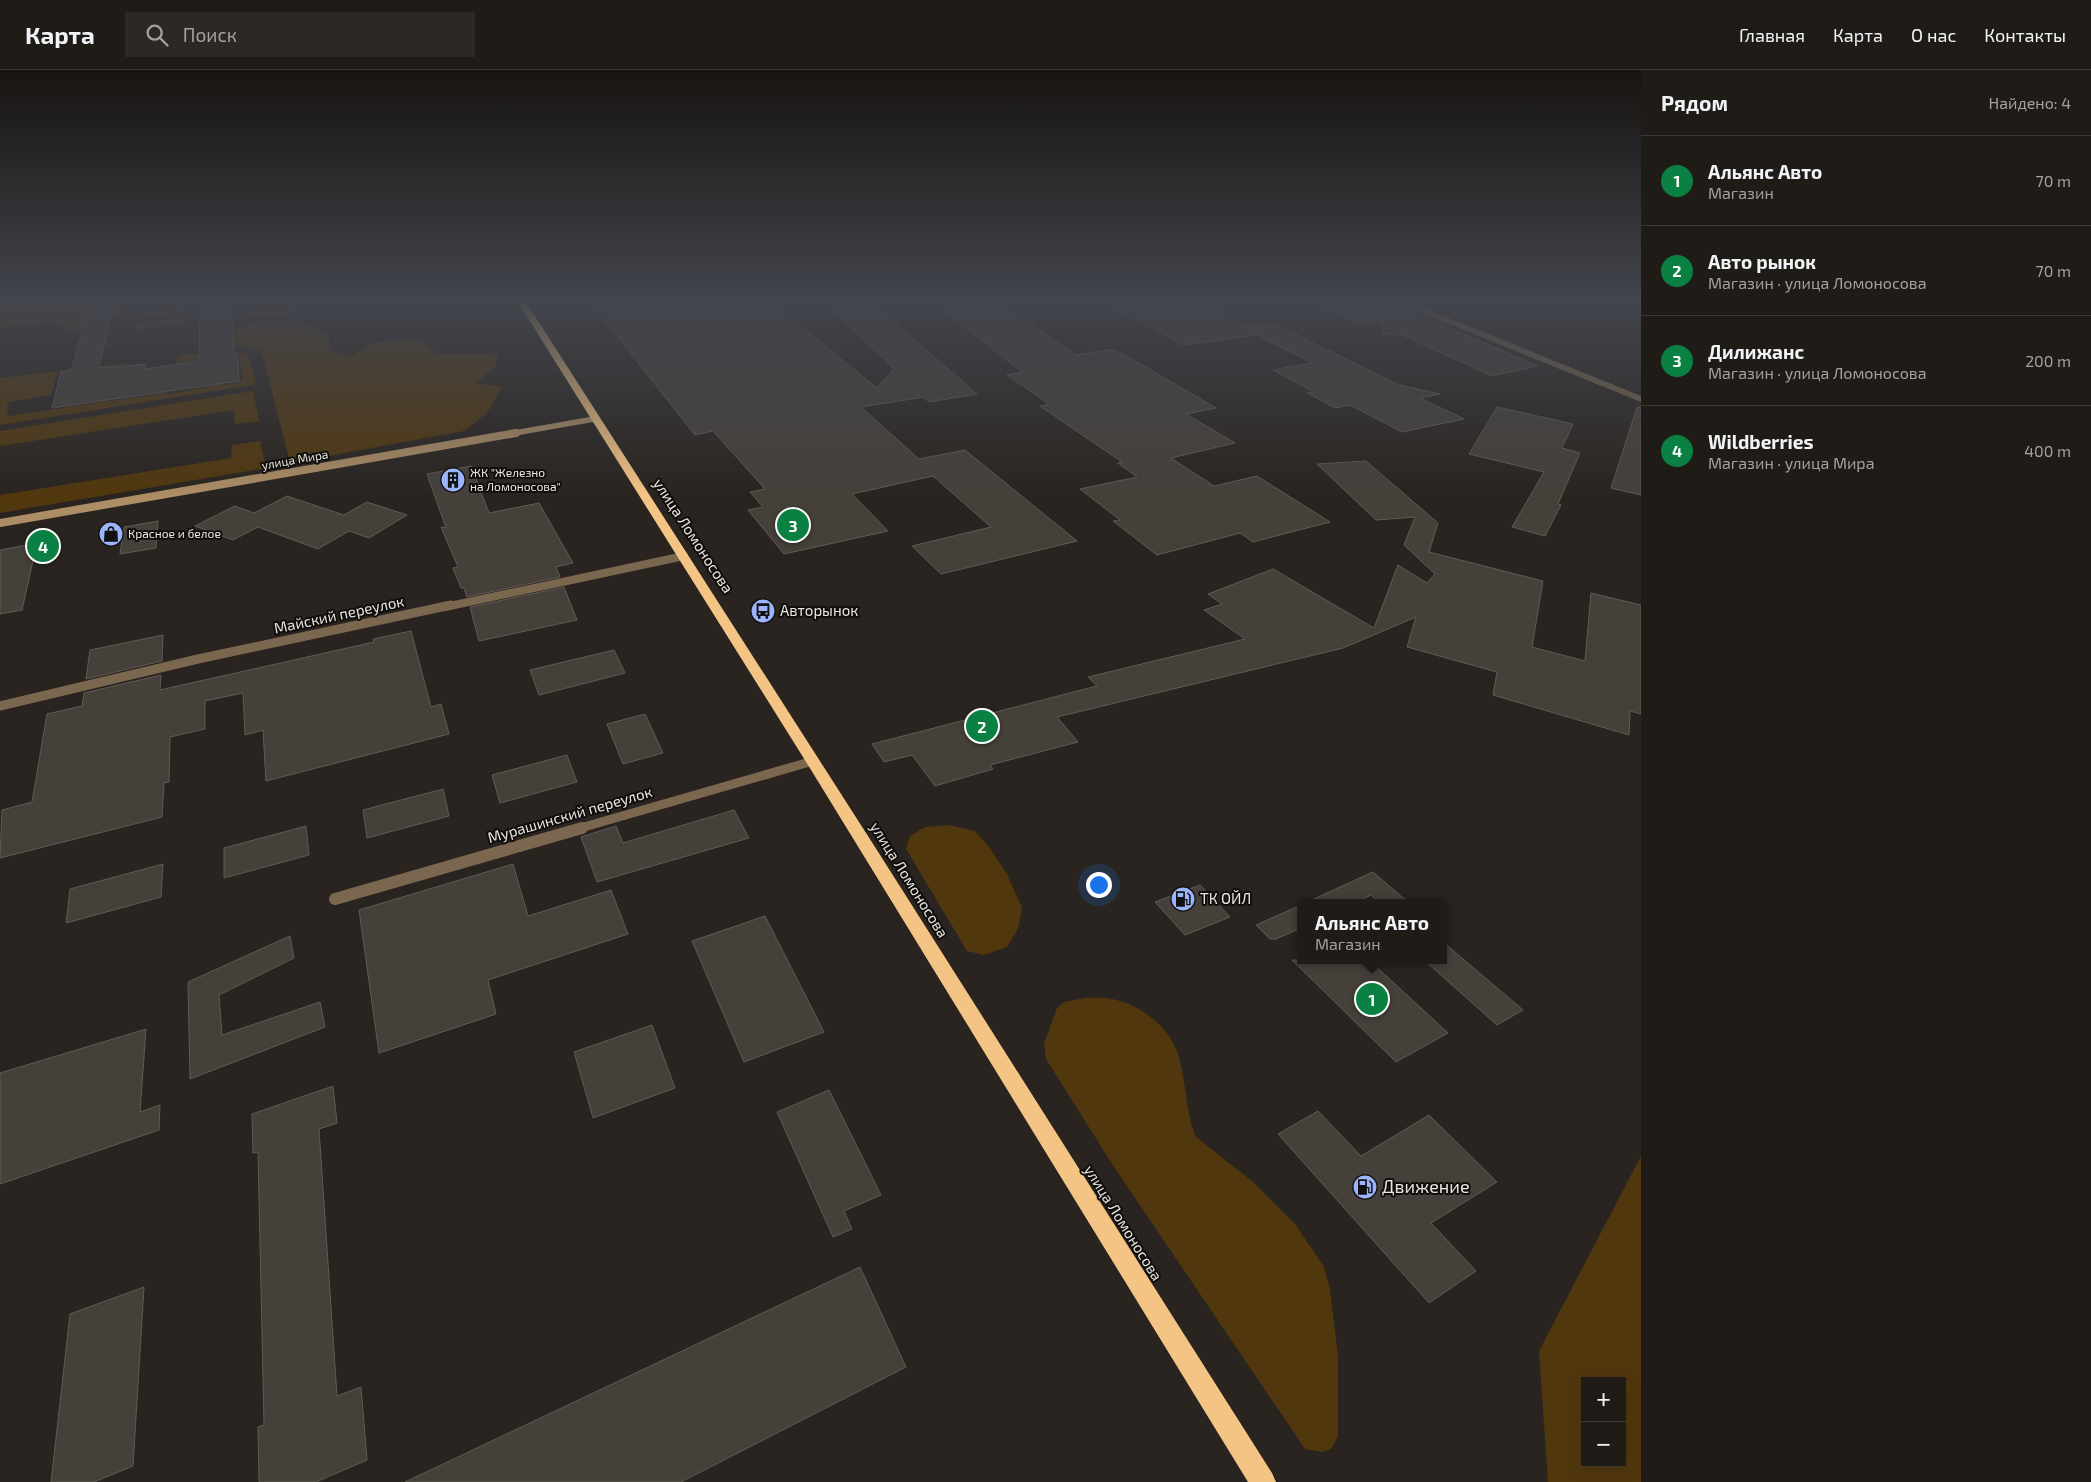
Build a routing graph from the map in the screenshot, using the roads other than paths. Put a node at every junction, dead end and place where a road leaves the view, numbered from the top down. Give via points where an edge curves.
1 (561, 365) edge
2 (1559, 365) edge
3 (1641, 398) edge
4 (594, 419) junction
5 (0, 523) edge
6 (684, 556) junction
7 (0, 706) edge
8 (813, 760) junction
9 (335, 899) dead end
10 (1263, 1482) edge

1 - 4 highway, улица Ломоносова
2 - 3 street
4 - 5 street, улица Мира
4 - 6 highway, улица Ломоносова
6 - 7 street, Майский переулок via 198,659
6 - 8 highway, улица Ломоносова
8 - 9 street, Мурашинский переулок
8 - 10 highway, улица Ломоносова

